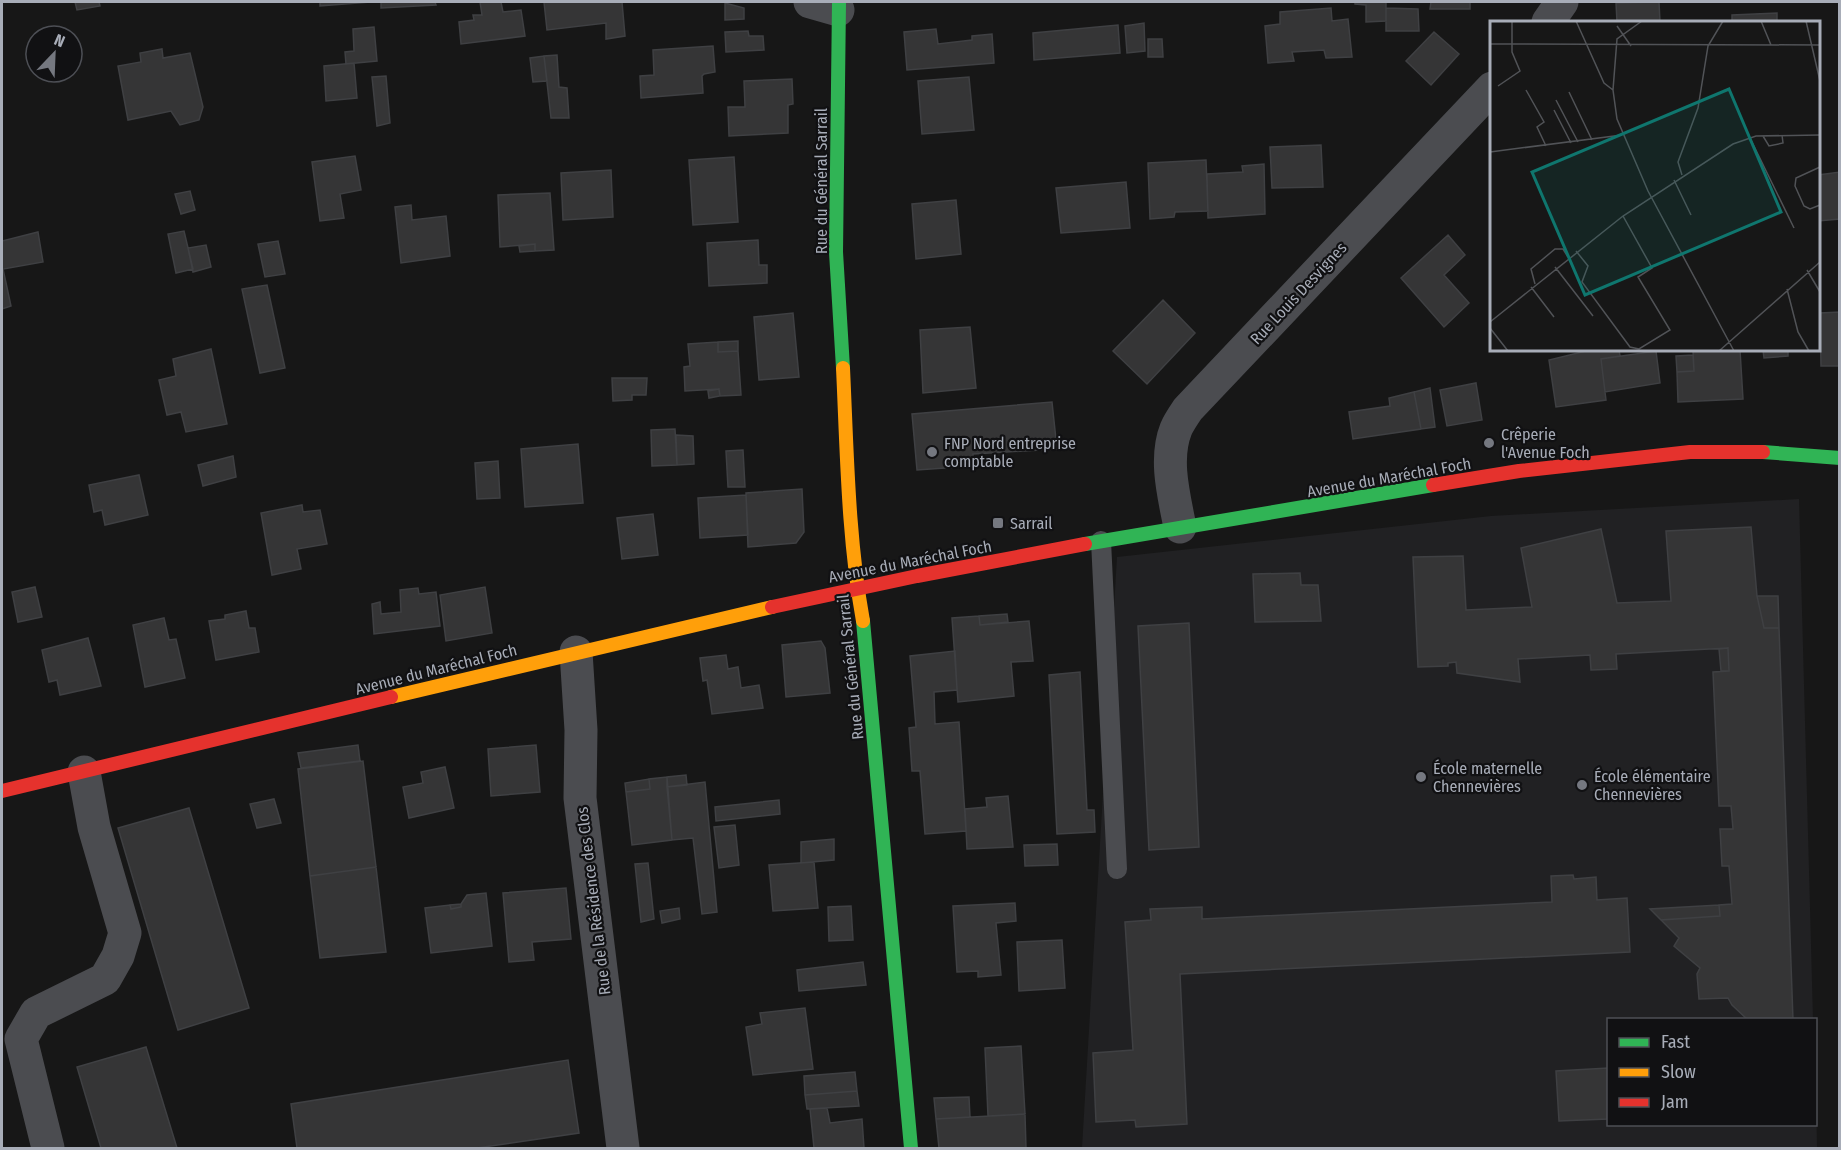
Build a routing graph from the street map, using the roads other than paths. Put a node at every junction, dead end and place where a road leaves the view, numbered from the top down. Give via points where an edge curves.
1 (1562, 2) edge
2 (829, 4) edge
3 (1549, 21) edge
4 (1490, 89) edge
5 (1839, 458) edge
6 (1180, 527) junction
7 (1101, 541) junction
8 (857, 588) junction
9 (576, 652) junction
10 (84, 772) junction
11 (2, 791) edge
12 (1117, 869) dead end
13 (48, 1149) edge
14 (623, 1149) edge
15 (911, 1149) edge

1 - 3 street
2 - 8 main road, Rue du Général Sarrail via 836,252
4 - 6 street, Rue Louis Desvignes via 1188,409 1176,429 1170,451
5 - 6 main road, Avenue du Maréchal Foch via 1777,452 1690,452 1519,471
6 - 7 main road, Avenue du Maréchal Foch
7 - 8 main road, Avenue du Maréchal Foch
7 - 12 lane
8 - 9 main road, Avenue du Maréchal Foch
8 - 15 main road, Rue du Général Sarrail via 865,632
9 - 10 main road, Avenue du Maréchal Foch
9 - 14 street, Rue de la Résidence des Clos via 580,798
10 - 11 main road, Avenue du Maréchal Foch
10 - 13 street via 94,827 125,933 105,979 36,1013 21,1039

